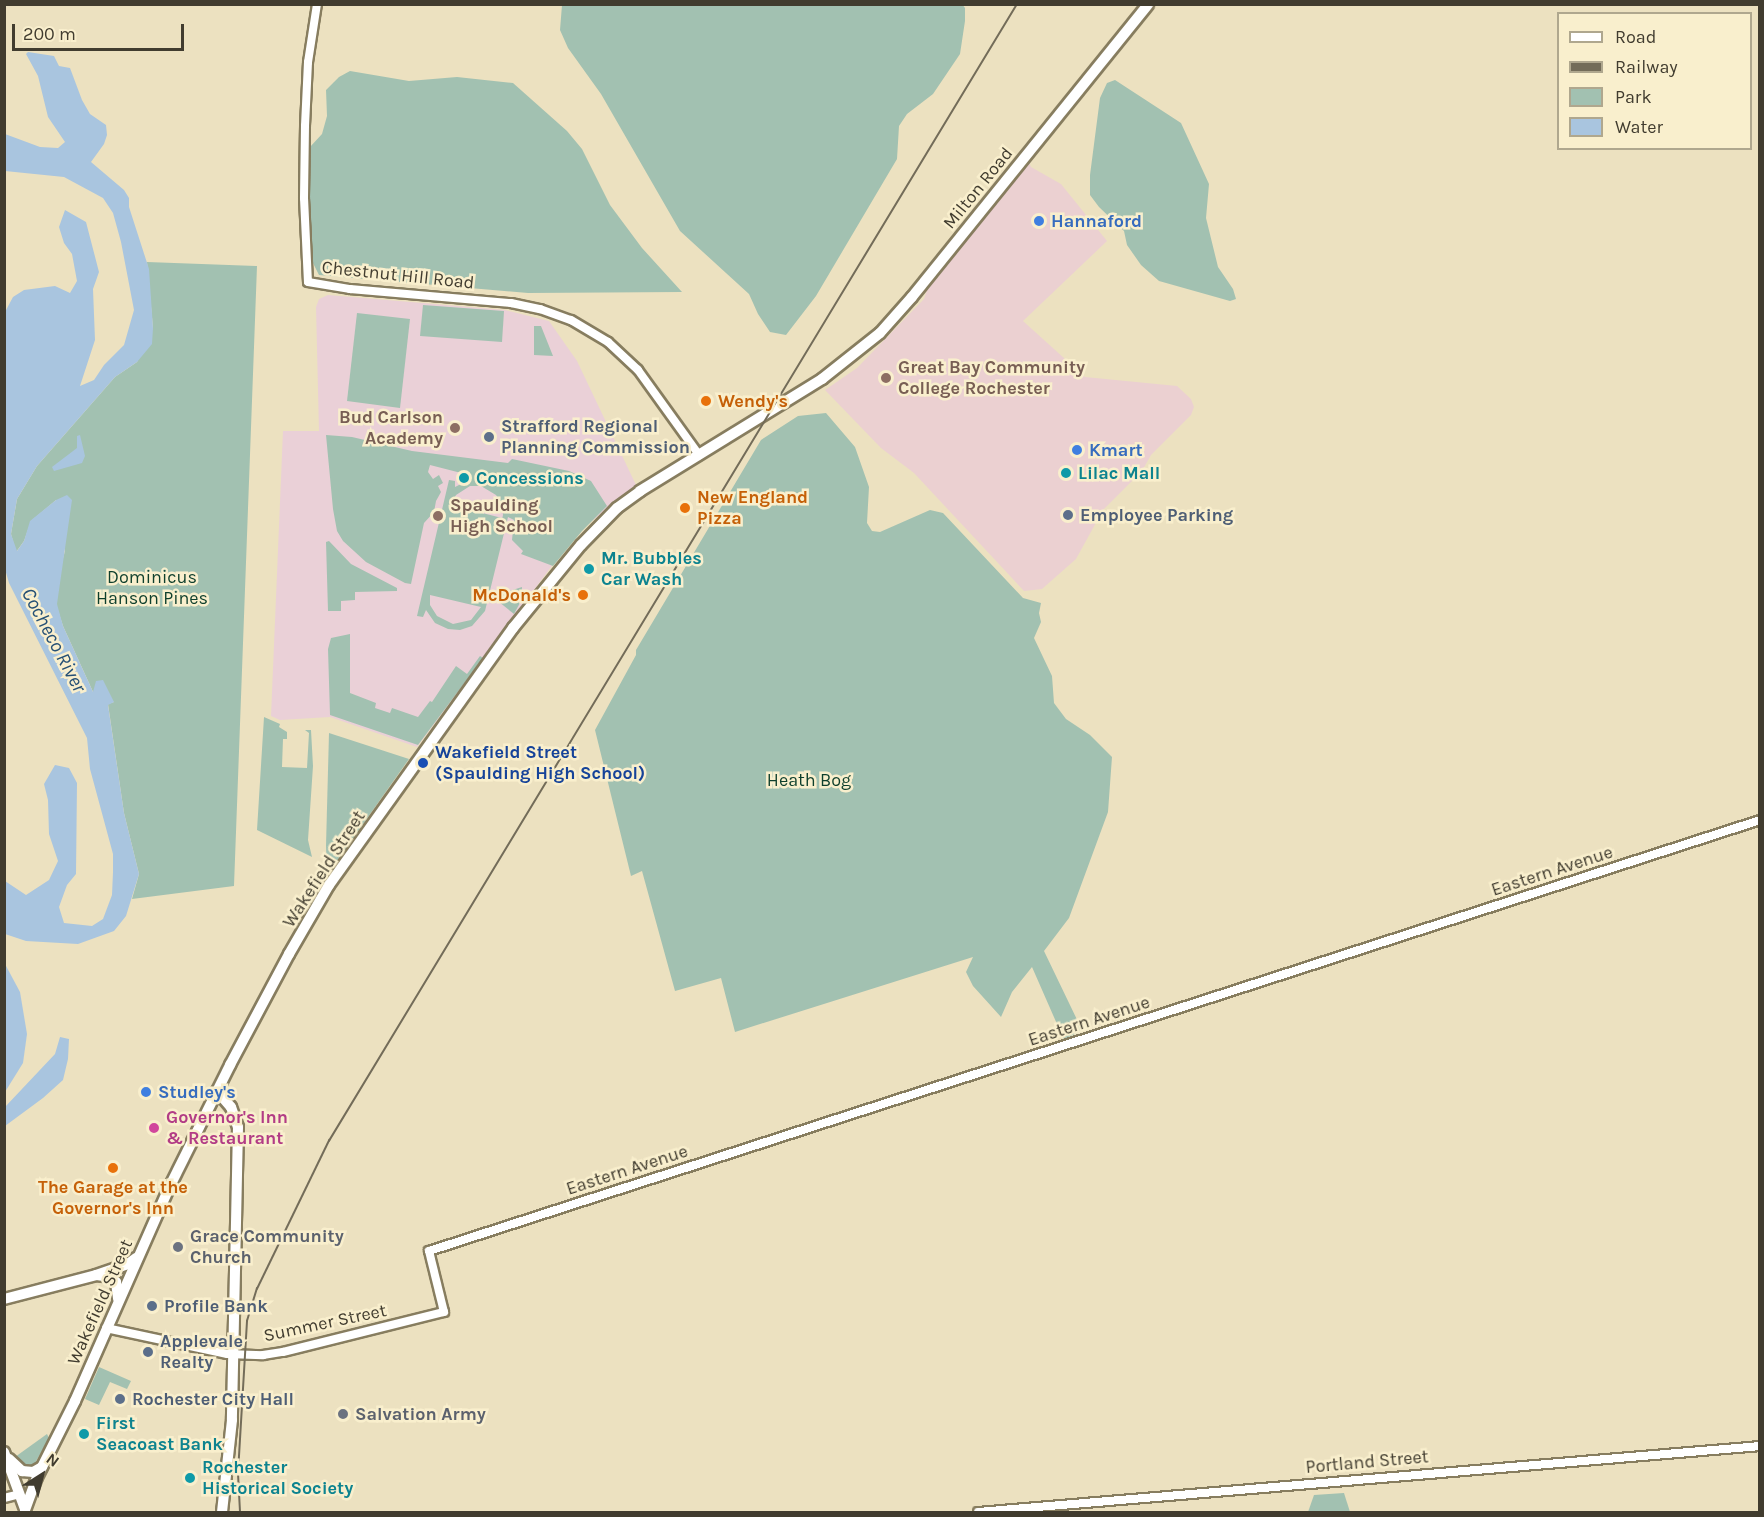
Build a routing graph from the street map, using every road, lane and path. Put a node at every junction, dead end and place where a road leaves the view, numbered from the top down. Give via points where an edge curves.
1 (317, 4) edge
2 (1148, 4) edge
3 (822, 380) joint
4 (699, 454) junction
5 (1760, 820) edge
6 (217, 1091) junction
7 (138, 1256) junction
8 (96, 1275) junction
9 (4, 1299) edge
10 (118, 1300) junction
11 (444, 1312) joint
12 (106, 1328) junction
13 (233, 1355) junction
14 (1760, 1446) edge
15 (6, 1456) edge
16 (42, 1467) junction
17 (20, 1494) junction
18 (4, 1497) edge
19 (25, 1511) edge
20 (222, 1512) edge
21 (978, 1512) edge

1 - 4 street, Chestnut Hill Road via 304,126 308,282 511,303 571,320 608,342 634,365
2 - 3 main road, Milton Road via 904,307 864,347
3 - 4 main road, Wakefield Street
4 - 6 main road, Wakefield Street via 640,491 601,523 513,628 329,885
5 - 11 street, Eastern Avenue via 429,1251
6 - 7 main road, Wakefield Street
6 - 13 main road via 235,1114 238,1127
7 - 8 main road via 128,1264
7 - 10 main road, Wakefield Street
8 - 9 main road
8 - 10 main road via 116,1282
10 - 12 main road, Wakefield Street
11 - 13 street, Summer Street via 283,1352
12 - 13 street, Summer Street
12 - 16 main road, Wakefield Street
13 - 20 main road via 232,1420
14 - 21 street, Portland Street
15 - 16 main road via 22,1471 33,1472
15 - 17 main road
16 - 19 main road, Wakefield Street
17 - 18 street
17 - 19 main road

